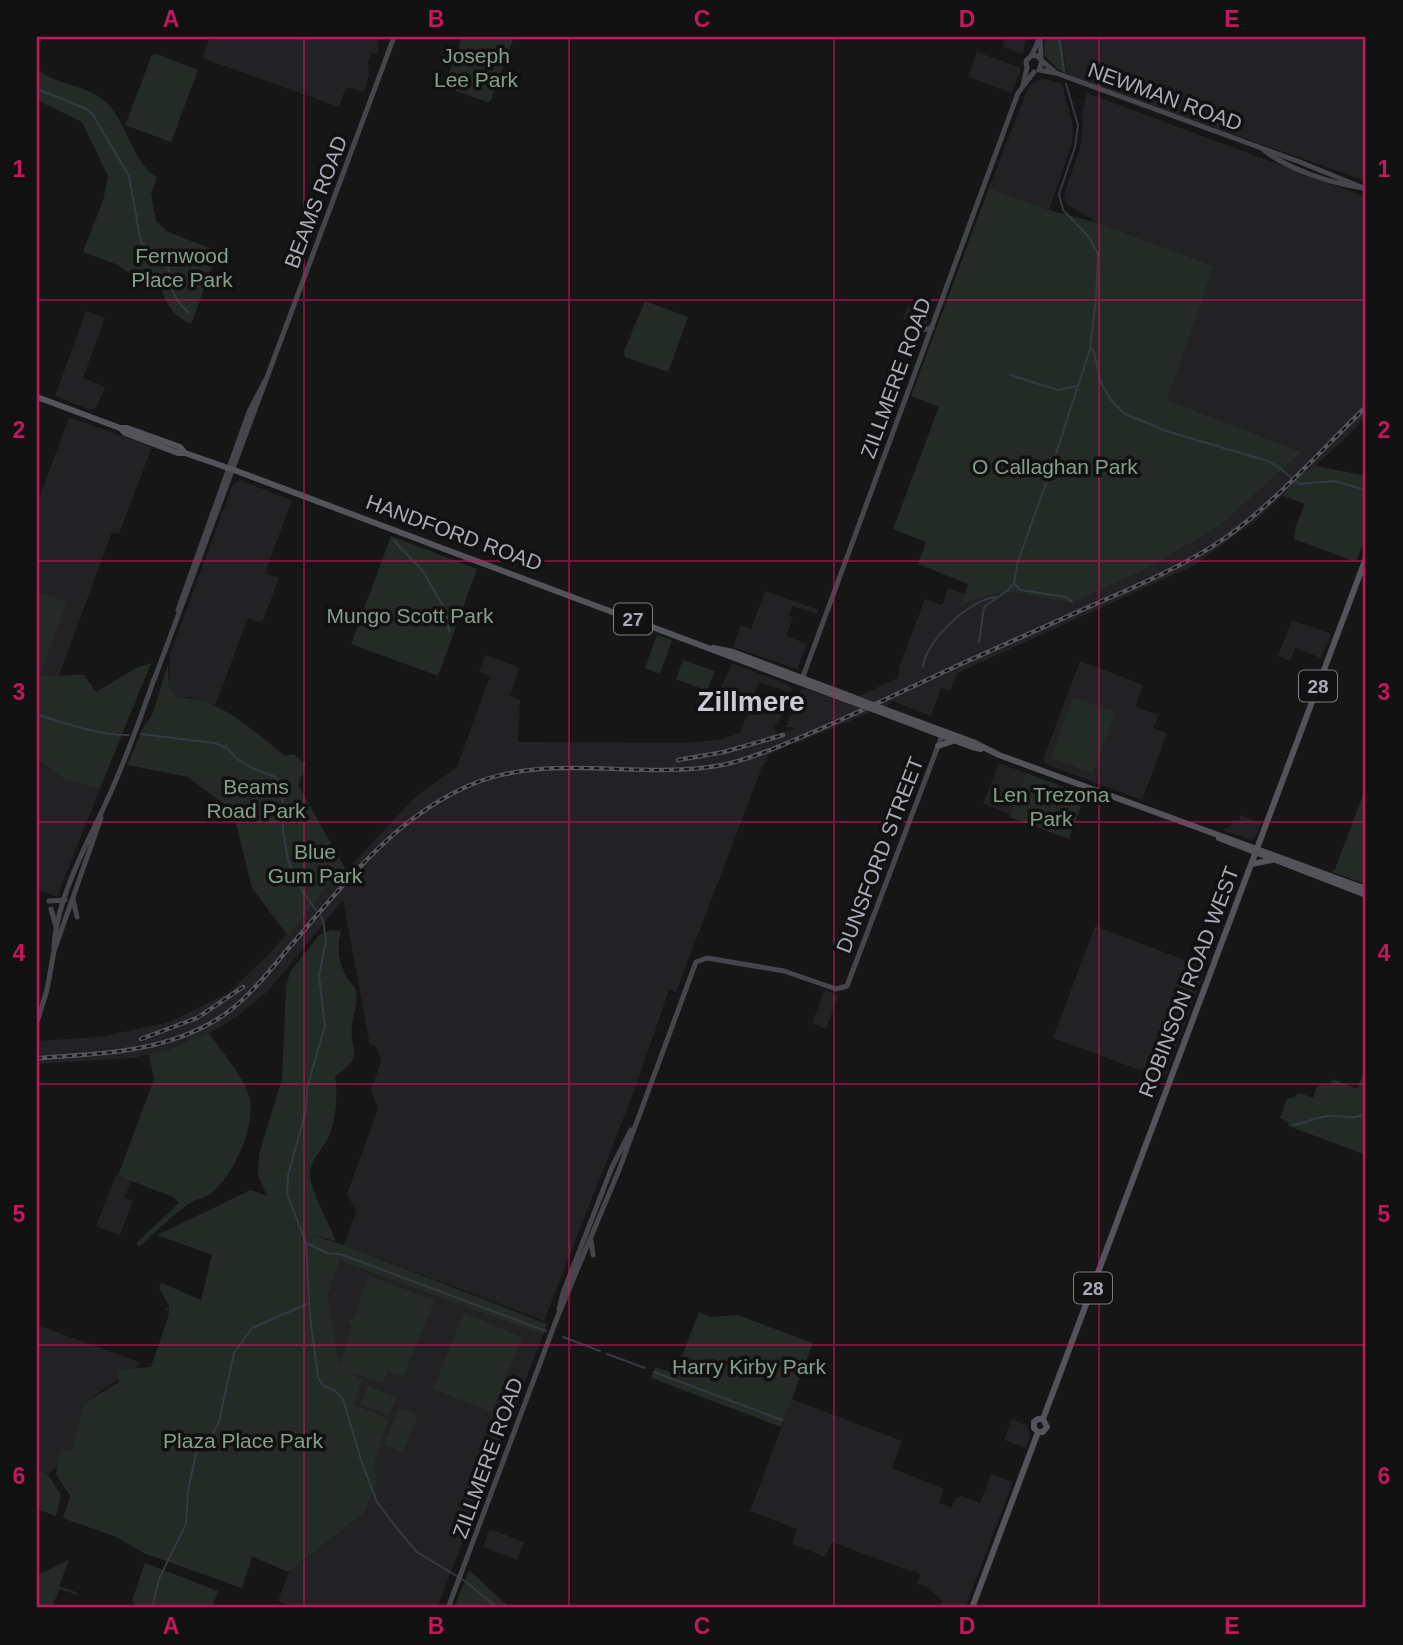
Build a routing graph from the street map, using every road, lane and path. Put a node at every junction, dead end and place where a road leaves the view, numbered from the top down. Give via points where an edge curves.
1 (394, 37) edge
2 (1040, 37) edge
3 (1032, 55) junction
4 (1041, 60) junction
5 (1027, 68) junction
6 (1037, 71) junction
7 (1056, 73) junction
8 (1023, 85) junction
9 (1366, 189) edge
10 (932, 328) junction
11 (916, 331) dead end
12 (37, 397) edge
13 (231, 469) junction
14 (1366, 558) edge
15 (802, 680) junction
16 (942, 733) junction
17 (953, 741) junction
18 (938, 746) junction
19 (983, 749) junction
20 (102, 811) junction
21 (1257, 851) junction
22 (1272, 860) junction
23 (1252, 864) junction
24 (1366, 889) edge
25 (1366, 895) edge
26 (73, 899) junction
27 (65, 900) junction
28 (49, 901) dead end
29 (51, 909) dead end
30 (77, 917) dead end
31 (57, 927) junction
32 (54, 951) junction
33 (703, 958) joint
34 (37, 1022) edge
35 (638, 1118) junction
36 (591, 1240) junction
37 (593, 1255) dead end
38 (557, 1318) junction
39 (448, 1608) edge
40 (972, 1608) edge

1 - 13 main road, BEAMS ROAD
2 - 3 main road
2 - 4 main road
3 - 4 main road, NEWMAN ROAD
3 - 5 main road, ZILLMERE ROAD
4 - 6 main road
4 - 7 main road, NEWMAN ROAD
5 - 6 main road, NEWMAN ROAD
5 - 8 main road, ZILLMERE ROAD
6 - 7 main road, NEWMAN ROAD
6 - 8 main road, ZILLMERE ROAD
7 - 9 main road, NEWMAN ROAD via 1263,150 1295,167
8 - 10 main road, ZILLMERE ROAD
10 - 11 main road
10 - 15 main road, ZILLMERE ROAD
12 - 13 main road, HANDFORD ROAD / 27
13 - 15 main road, HANDFORD ROAD / 27 via 718,653
13 - 20 main road, BEAMS ROAD
14 - 21 main road, ROBINSON ROAD WEST / 28
15 - 16 main road, HANDFORD ROAD / 27, bridge
16 - 17 main road, 27
16 - 18 main road, DUNSFORD STREET
16 - 19 main road, 27
17 - 18 main road
17 - 19 main road, 27
18 - 33 main road, DUNSFORD STREET via 849,982 842,989 775,969
19 - 21 main road, 27
20 - 26 main road, BEAMS ROAD
20 - 27 main road, BEAMS ROAD
21 - 22 main road, 27
21 - 23 main road, ROBINSON ROAD WEST / 28
21 - 24 main road, 27
22 - 23 main road
22 - 25 main road, 27
23 - 40 main road, ROBINSON ROAD WEST / 28 via 1043,1419 1048,1424 1038,1432
26 - 30 main road
26 - 32 main road, BEAMS ROAD
27 - 28 main road
27 - 31 main road, BEAMS ROAD
29 - 31 main road
31 - 32 main road, BEAMS ROAD
32 - 34 main road, BEAMS ROAD
33 - 35 main road, ZILLMERE ROAD via 696,964
35 - 36 main road, ZILLMERE ROAD
35 - 38 main road, ZILLMERE ROAD via 612,1167
36 - 37 main road
36 - 38 main road, ZILLMERE ROAD
38 - 39 main road, ZILLMERE ROAD

